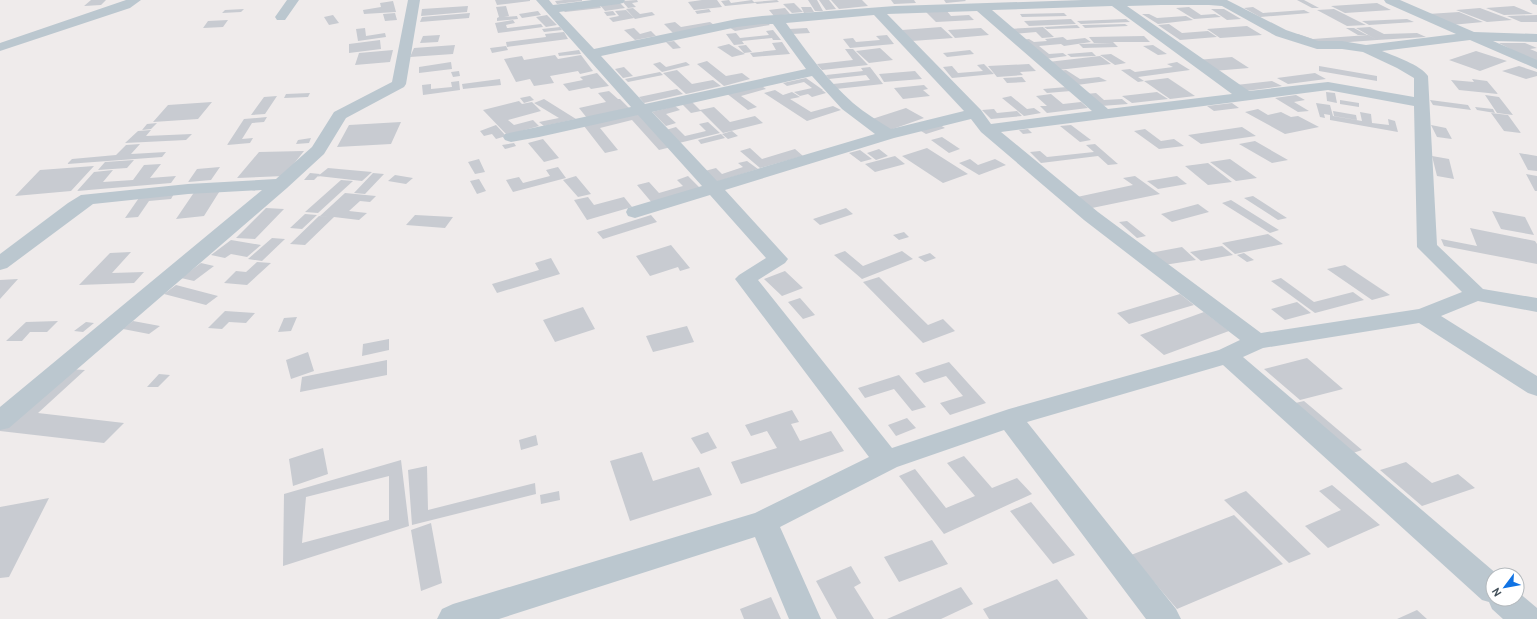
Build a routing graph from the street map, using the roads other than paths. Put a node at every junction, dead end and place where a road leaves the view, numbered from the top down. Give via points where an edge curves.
1 (136, 0) edge
2 (293, 0) edge
3 (414, 0) edge
4 (619, 0) edge
5 (1390, 0) edge
6 (1112, 1) edge
7 (985, 4) edge
8 (546, 5) edge
9 (886, 7) edge
10 (281, 17) dead end
11 (777, 20) junction
12 (1472, 36) junction
13 (1537, 38) edge
14 (0, 47) edge
15 (1366, 49) junction
16 (592, 54) junction
17 (1537, 65) edge
18 (814, 71) junction
19 (1247, 98) junction
20 (1422, 103) junction
21 (642, 109) junction
22 (975, 113) junction
23 (1106, 115) junction
24 (987, 128) junction
25 (888, 135) junction
26 (511, 137) dead end
27 (281, 184) junction
28 (715, 188) junction
29 (635, 212) dead end
30 (0, 264) edge
31 (1476, 294) junction
32 (1537, 305) edge
33 (1423, 315) junction
34 (1257, 341) junction
35 (1227, 356) junction
36 (1537, 387) edge
37 (1009, 418) junction
38 (0, 422) edge
39 (887, 460) junction
40 (763, 522) junction
41 (1485, 583) edge
42 (1512, 607) edge
43 (466, 617) edge
44 (805, 619) edge
45 (1165, 619) edge
46 (1526, 619) edge

1 - 14 street
2 - 10 street
3 - 27 street via 399,84 340,115 318,150
4 - 8 street
5 - 12 street
6 - 7 street
6 - 15 street via 1220,2 1274,30 1317,45 1342,45
6 - 19 street
7 - 9 street
7 - 23 street
8 - 16 street
9 - 11 street
9 - 22 street
11 - 16 street via 737,23
11 - 18 street
12 - 13 street
12 - 15 street
12 - 17 street
15 - 20 street via 1421,76
16 - 21 street
18 - 21 street
18 - 25 street via 860,116
19 - 20 street via 1328,86
19 - 23 street
20 - 31 street via 1427,247
21 - 26 street
21 - 28 street
22 - 24 street
22 - 25 street
23 - 24 street
24 - 34 street via 1091,216
25 - 28 street
27 - 30 street via 188,189 88,199
27 - 38 street
28 - 29 street
28 - 39 street via 778,259 746,279
31 - 32 street
31 - 33 street
33 - 34 street
33 - 36 street
34 - 35 street
35 - 37 street
35 - 41 street
37 - 39 street
37 - 45 street
39 - 40 street
40 - 43 street
40 - 44 street
42 - 46 street

